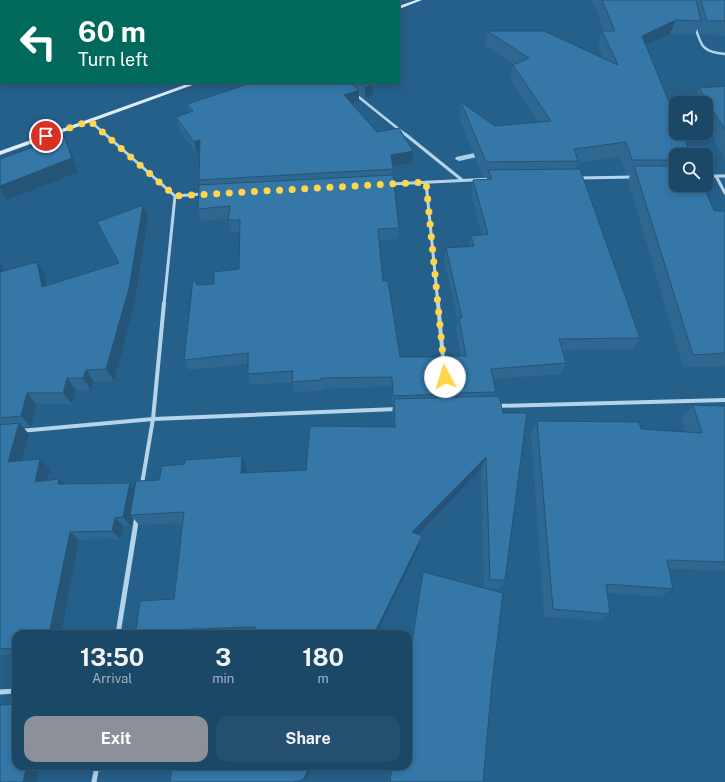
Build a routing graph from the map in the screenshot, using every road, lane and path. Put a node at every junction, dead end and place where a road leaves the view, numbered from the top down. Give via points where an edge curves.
1 (420, 0) edge
2 (400, 8) edge
3 (694, 22) edge
4 (725, 54) edge
5 (192, 84) edge
6 (352, 93) edge
7 (90, 121) junction
8 (0, 153) edge
9 (716, 176) joint
10 (725, 176) edge
11 (637, 177) edge
12 (574, 178) edge
13 (499, 179) edge
14 (462, 180) junction
15 (426, 182) junction
16 (387, 184) edge
17 (725, 193) edge
18 (207, 194) edge
19 (175, 196) junction
20 (725, 400) edge
21 (487, 406) edge
22 (448, 407) edge
23 (400, 409) edge
24 (153, 419) junction
25 (15, 431) edge
26 (142, 488) edge
27 (138, 511) edge
28 (119, 630) edge
29 (0, 692) edge
30 (12, 692) edge
31 (96, 770) edge
32 (94, 782) edge

1 - 2 street
3 - 4 street via 700,44 712,53
5 - 7 street
6 - 14 street
7 - 8 street
7 - 19 street
9 - 10 street
9 - 17 street
11 - 12 street
13 - 14 street
14 - 15 street
15 - 16 street
15 - 22 street
18 - 19 street
19 - 24 street
20 - 21 street
23 - 24 street
24 - 25 street
24 - 26 street
27 - 28 street
29 - 30 street
31 - 32 street

